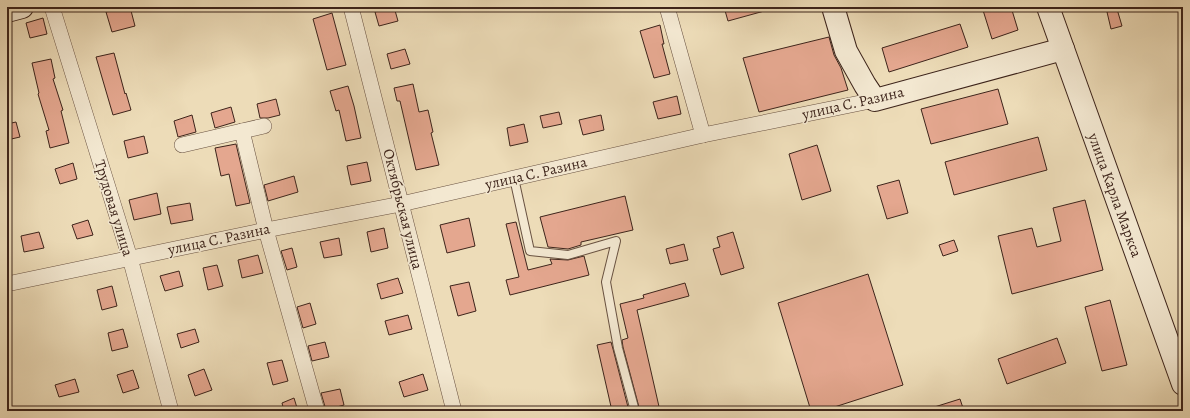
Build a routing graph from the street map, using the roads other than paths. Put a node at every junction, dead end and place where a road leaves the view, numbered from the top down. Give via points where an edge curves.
1 (22, 7) edge
2 (52, 7) edge
3 (351, 7) edge
4 (667, 7) edge
5 (833, 7) edge
6 (1048, 7) edge
7 (7, 11) edge
8 (1063, 49) junction
9 (875, 100) junction
10 (264, 126) dead end
11 (242, 131) junction
12 (703, 135) junction
13 (182, 145) dead end
14 (514, 178) junction
15 (401, 204) junction
16 (266, 230) junction
17 (130, 258) junction
18 (7, 284) edge
19 (1183, 384) edge
20 (171, 411) edge
21 (317, 411) edge
22 (454, 411) edge
23 (635, 411) edge

1 - 7 street
2 - 17 street, Трудовая улица
3 - 15 street, Октябрьская улица
4 - 12 street
5 - 9 street via 846,51
6 - 8 street, улица Карла Маркса
8 - 9 street, улица С. Разина
8 - 19 street, улица Карла Маркса
9 - 12 street, улица С. Разина
10 - 11 street
11 - 13 street
11 - 16 street
12 - 14 street, улица С. Разина
14 - 15 street, улица С. Разина
14 - 23 lane via 530,251 568,255 616,241 606,282 618,348
15 - 16 street, улица С. Разина
15 - 22 street, Октябрьская улица
16 - 17 street, улица С. Разина
16 - 21 street
17 - 18 street, улица С. Разина
17 - 20 street, Трудовая улица

